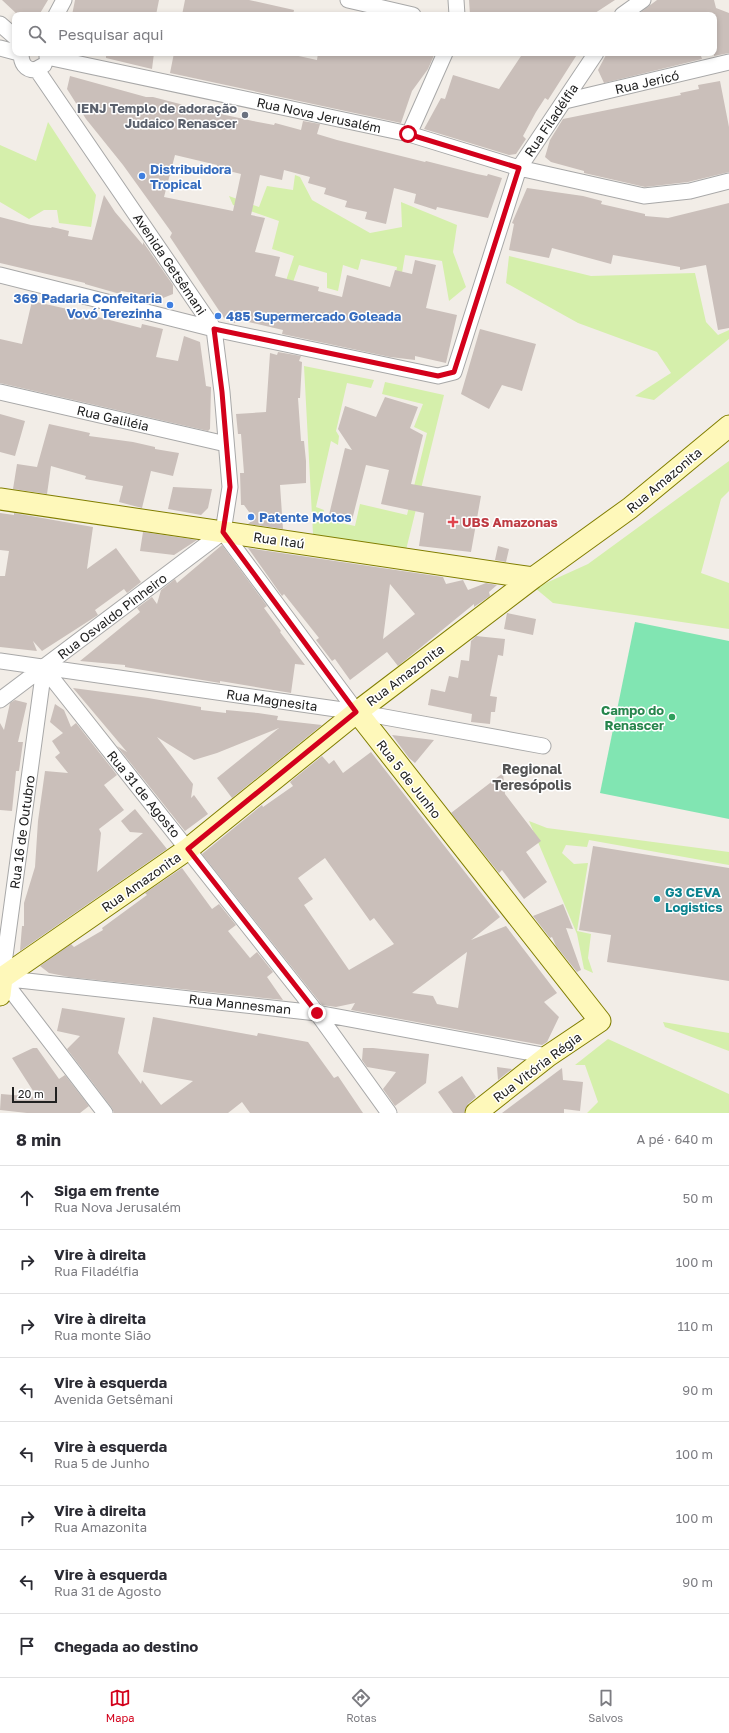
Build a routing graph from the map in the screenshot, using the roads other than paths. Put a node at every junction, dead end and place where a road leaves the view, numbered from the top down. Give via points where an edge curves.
1 (64, 0) edge
2 (348, 0) edge
3 (456, 0) edge
4 (643, 0) edge
5 (58, 12) edge
6 (400, 12) edge
7 (457, 12) edge
8 (626, 12) edge
9 (0, 24) edge
10 (12, 35) edge
11 (0, 48) edge
12 (12, 51) edge
13 (21, 56) edge
14 (46, 56) edge
15 (51, 56) edge
16 (444, 56) edge
17 (594, 56) edge
18 (729, 62) edge
19 (37, 70) junction
20 (565, 101) junction
21 (408, 134) junction
22 (519, 168) junction
23 (729, 181) edge
24 (0, 276) edge
25 (214, 329) junction
26 (0, 392) edge
27 (729, 426) edge
28 (226, 444) junction
29 (0, 499) edge
30 (223, 532) junction
31 (533, 578) junction
32 (0, 661) edge
33 (44, 668) junction
34 (0, 700) edge
35 (356, 712) junction
36 (543, 746) dead end
37 (188, 849) junction
38 (1, 982) edge
39 (317, 1013) junction
40 (600, 1021) joint
41 (548, 1056) junction
42 (105, 1113) edge
43 (388, 1113) edge
44 (476, 1113) edge

1 - 5 street
2 - 6 street
3 - 7 street
4 - 8 street
9 - 10 street
11 - 12 street
13 - 19 street via 26,68
14 - 19 street via 44,65
15 - 21 street, Rua Nova Jerusalém
16 - 21 street
17 - 20 street, Rua Filadélfia
18 - 20 street, Rua Jericó
19 - 25 street, Avenida Getsêmani
20 - 22 street, Rua Filadélfia
21 - 22 street, Rua Nova Jerusalém
22 - 23 street, Rua Nova Jerusalém via 644,196 690,191
22 - 25 street, Rua Filadélfia via 454,372 438,376
24 - 25 street
25 - 28 street, Avenida Getsêmani
26 - 28 street, Rua Galiléia
27 - 31 street, Rua Amazonita via 630,508
28 - 30 street, Avenida Getsêmani via 230,487
29 - 30 street, Rua Itaú
30 - 31 street, Rua Itaú
30 - 33 street, Rua Osvaldo Pinheiro
30 - 35 street, Rua 5 de Junho
31 - 35 street, Rua Amazonita
32 - 33 street, Rua Magnesita
33 - 34 street, Rua Osvaldo Pinheiro
33 - 35 street, Rua Magnesita
33 - 37 street, Rua 31 de Agosto
33 - 38 street, Rua 16 de Outubro
35 - 36 street, Rua Magnesita
35 - 37 street, Rua Amazonita
35 - 40 street, Rua 5 de Junho
37 - 38 street, Rua Amazonita
37 - 39 street, Rua 31 de Agosto
38 - 39 street, Rua Mannesman
38 - 42 street
39 - 41 street, Rua Mannesman
39 - 43 street, Rua 31 de Agosto
40 - 41 street, Rua Vitória Régia
41 - 44 street, Rua Vitória Régia

